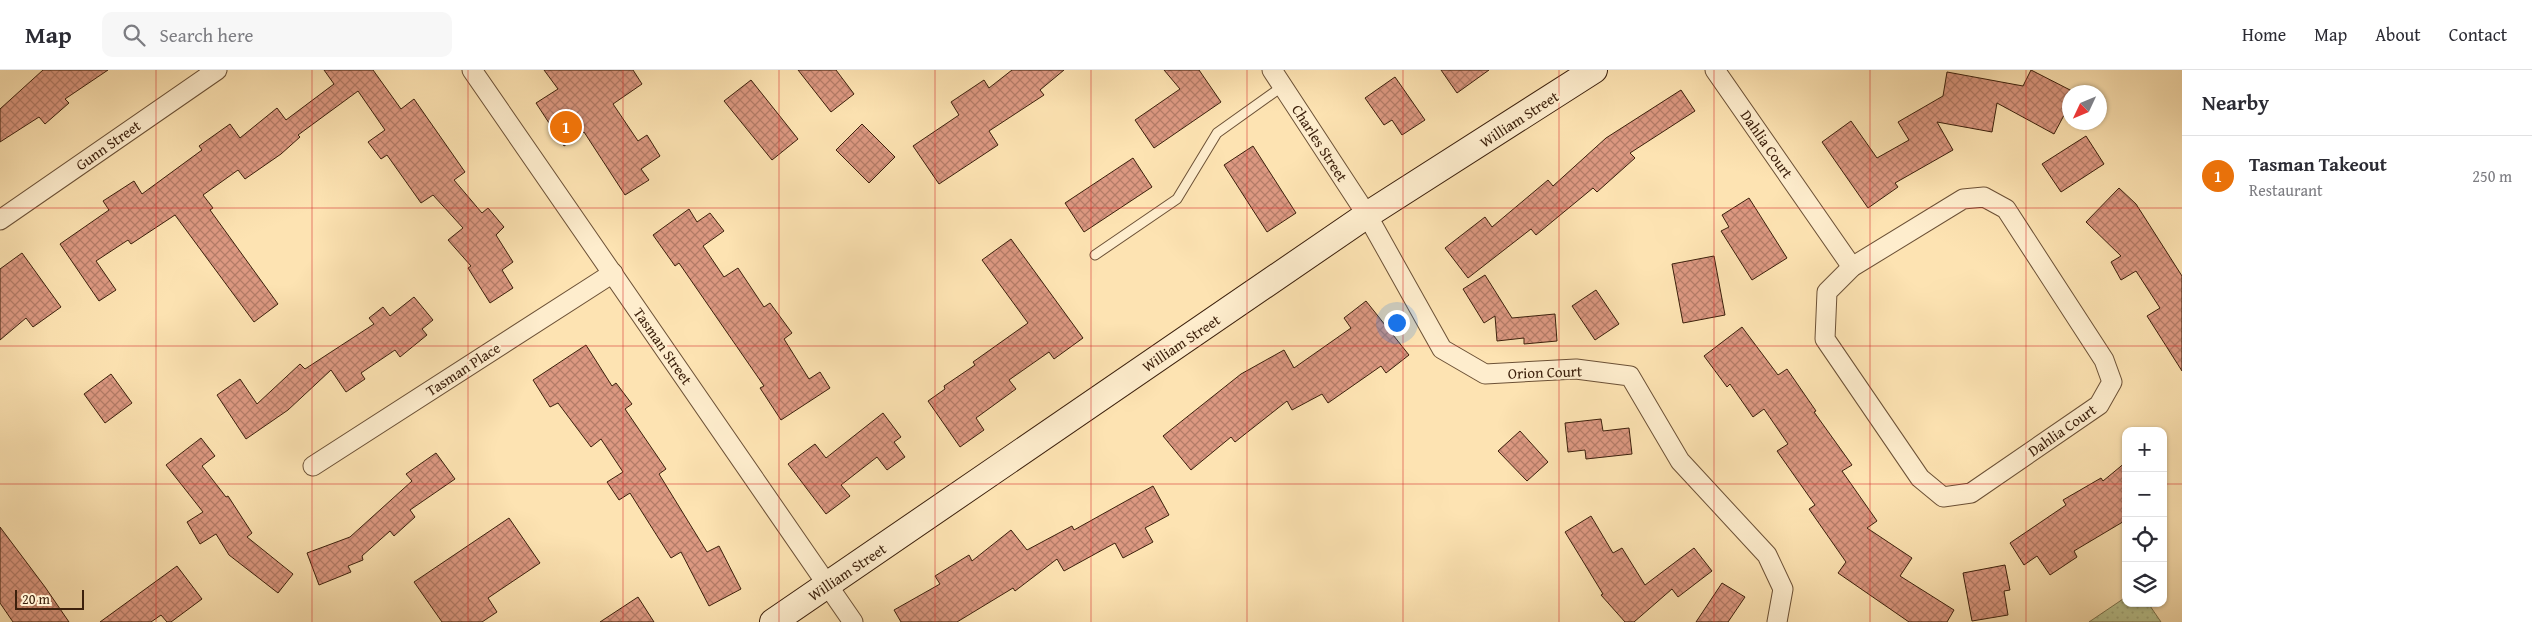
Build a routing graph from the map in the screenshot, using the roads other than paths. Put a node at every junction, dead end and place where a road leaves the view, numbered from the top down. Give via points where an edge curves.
1 (217, 70) edge
2 (472, 70) edge
3 (1272, 70) edge
4 (1594, 70) edge
5 (1715, 70) edge
6 (1283, 86) junction
7 (1368, 215) junction
8 (0, 220) edge
9 (1095, 255) dead end
10 (1852, 267) junction
11 (613, 273) junction
12 (313, 466) dead end
13 (829, 585) junction
14 (773, 622) edge
15 (853, 622) edge
16 (1777, 622) edge

1 - 8 street, Gunn Street
2 - 11 street, Tasman Street
3 - 6 street, Charles Street
4 - 7 main road, William Street
5 - 10 street, Dahlia Court
6 - 7 street, Charles Street
6 - 9 lane via 1217,133 1177,199
7 - 13 main road, William Street
7 - 16 street, Orion Court via 1442,349 1485,374 1576,369 1630,376 1680,461 1767,555 1783,588
10 - 10 street, Dahlia Court via 1963,199 1984,198 2006,209 2104,360 2112,382 2099,404 1971,493 1943,497 1920,478 1824,339 1827,292
11 - 12 street, Tasman Place
11 - 13 street, Tasman Street
13 - 14 main road, William Street
13 - 15 street, Tasman Street

